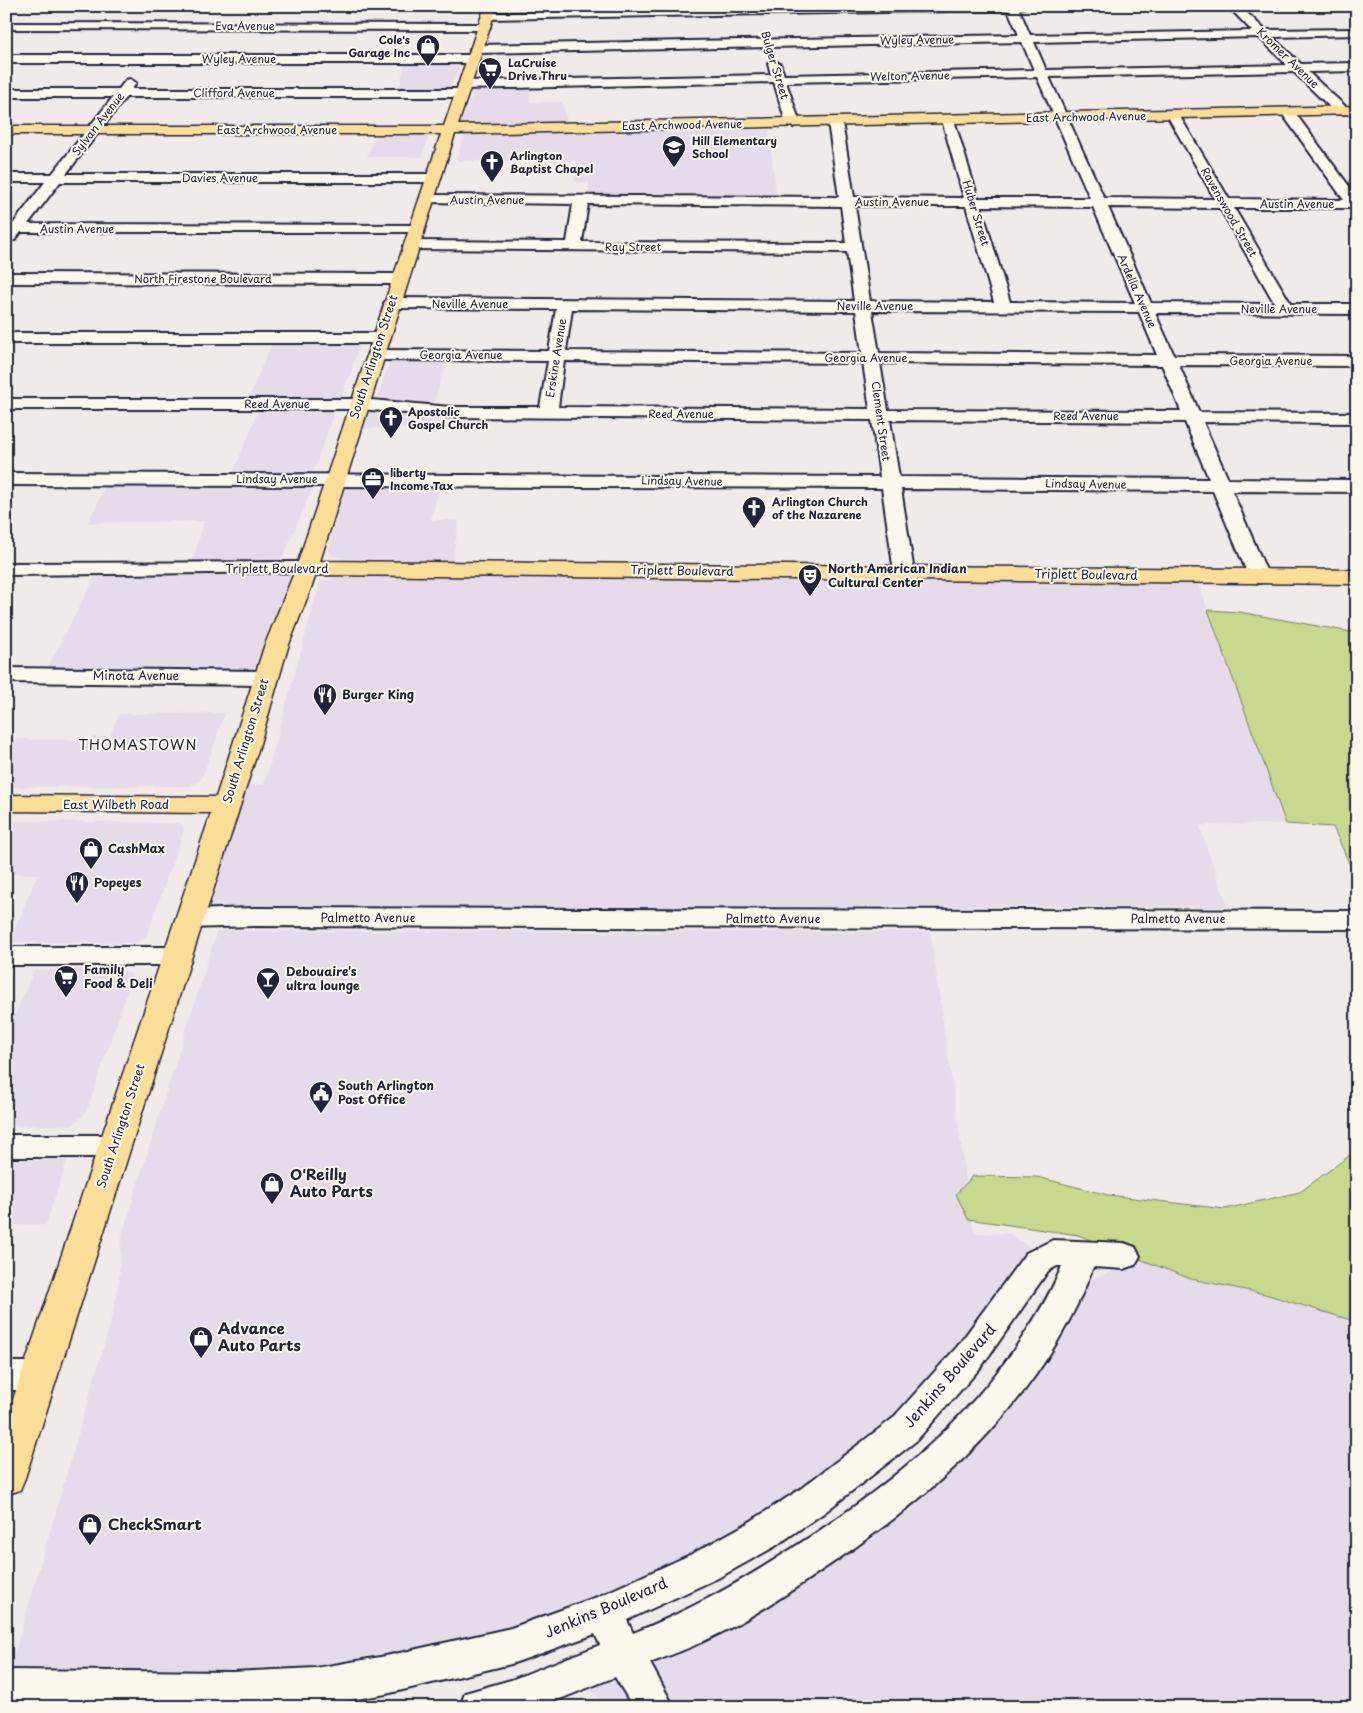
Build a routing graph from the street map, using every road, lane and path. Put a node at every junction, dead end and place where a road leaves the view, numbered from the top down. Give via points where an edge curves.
1 (1012, 6) edge
2 (1023, 6) edge
3 (1233, 6) edge
4 (757, 9) edge
5 (185, 12) dead end
6 (488, 16) edge
7 (6, 26) edge
8 (175, 26) junction
9 (1357, 32) edge
10 (1262, 34) junction
11 (1026, 38) junction
12 (768, 43) junction
13 (474, 54) junction
14 (6, 59) edge
15 (150, 59) junction
16 (1357, 67) edge
17 (1298, 68) junction
18 (1041, 73) junction
19 (778, 78) junction
20 (463, 89) junction
21 (6, 93) edge
22 (123, 93) junction
23 (1350, 111) edge
24 (1287, 112) junction
25 (1173, 115) junction
26 (1061, 117) junction
27 (948, 120) junction
28 (834, 122) junction
29 (793, 123) junction
30 (6, 130) edge
31 (94, 130) junction
32 (450, 130) junction
33 (6, 178) edge
34 (57, 178) junction
35 (433, 178) junction
36 (427, 200) junction
37 (581, 200) junction
38 (848, 202) junction
39 (973, 202) junction
40 (1098, 203) junction
41 (1225, 204) junction
42 (1356, 205) edge
43 (12, 228) edge
44 (417, 229) junction
45 (6, 242) edge
46 (411, 246) junction
47 (574, 247) junction
48 (855, 248) junction
49 (6, 278) edge
50 (399, 279) junction
51 (392, 303) junction
52 (565, 304) junction
53 (864, 306) junction
54 (1003, 307) junction
55 (1143, 308) junction
56 (1286, 309) junction
57 (1357, 309) edge
58 (6, 338) edge
59 (377, 346) junction
60 (556, 356) junction
61 (872, 358) junction
62 (1168, 360) junction
63 (1357, 361) edge
64 (6, 404) edge
65 (360, 404) junction
66 (548, 412) junction
67 (880, 415) junction
68 (1191, 417) junction
69 (1357, 418) edge
70 (6, 479) edge
71 (334, 479) junction
72 (890, 483) junction
73 (1221, 485) junction
74 (1357, 486) edge
75 (306, 568) junction
76 (6, 569) edge
77 (904, 572) junction
78 (1259, 577) junction
79 (1357, 577) edge
80 (6, 675) edge
81 (266, 678) junction
82 (6, 803) edge
83 (226, 804) junction
84 (189, 919) junction
85 (1357, 920) edge
86 (6, 956) edge
87 (177, 956) junction
88 (6, 1146) edge
89 (115, 1146) junction
90 (1082, 1256) junction
91 (1124, 1256) dead end
92 (6, 1376) edge
93 (40, 1376) junction
94 (6, 1478) edge
95 (605, 1612) junction
96 (623, 1655) junction
97 (6, 1689) edge
98 (479, 1707) edge
99 (655, 1707) edge

1 - 2 street, Eva Avenue
1 - 4 street, Eva Avenue
1 - 11 street, Ardella Avenue
3 - 10 street, Kromer Avenue
4 - 6 street, Eva Avenue
4 - 12 street, Bulger Street
5 - 8 street, Sylvan Avenue
6 - 8 street, Eva Avenue
6 - 13 main road, South Arlington Street
7 - 8 street, Eva Avenue
8 - 15 street, Sylvan Avenue
9 - 10 street, Wyley Avenue
10 - 11 street, Wyley Avenue
10 - 17 street, Kromer Avenue
11 - 12 street, Wyley Avenue
11 - 18 street, Ardella Avenue
12 - 13 street, Wyley Avenue
12 - 19 street, Bulger Street
13 - 15 street, Wyley Avenue
13 - 20 main road, South Arlington Street
14 - 15 street, Wyley Avenue
15 - 22 street, Sylvan Avenue
16 - 17 street, Welton Avenue
17 - 18 street, Welton Avenue
17 - 23 street, Kromer Avenue
18 - 19 street, Welton Avenue
18 - 26 street, Ardella Avenue
19 - 20 street, Welton Avenue
19 - 29 street, Bulger Street
20 - 22 street, Clifford Avenue
20 - 32 main road, South Arlington Street
21 - 22 street, Clifford Avenue
22 - 31 street, Sylvan Avenue
23 - 24 main road, East Archwood Avenue
24 - 25 main road, East Archwood Avenue
24 - 42 street
25 - 26 main road, East Archwood Avenue
25 - 41 street, Ravenswood Street
26 - 27 main road, East Archwood Avenue
26 - 40 street, Ardella Avenue
27 - 28 main road, East Archwood Avenue
27 - 39 street, Huber Street
28 - 29 main road, East Archwood Avenue
28 - 38 street, Clement Street
29 - 32 main road, East Archwood Avenue
30 - 31 main road, East Archwood Avenue
31 - 32 main road, East Archwood Avenue
31 - 34 street, Sylvan Avenue
32 - 35 main road, South Arlington Street
33 - 34 street, Davies Avenue
34 - 35 street, Davies Avenue
34 - 43 street, Sylvan Avenue
35 - 36 main road, South Arlington Street
36 - 37 street, Austin Avenue
36 - 44 main road, South Arlington Street
37 - 38 street, Austin Avenue
37 - 47 street
38 - 39 street, Austin Avenue
38 - 48 street, Clement Street
39 - 40 street, Austin Avenue
39 - 54 street, Huber Street
40 - 41 street, Austin Avenue
40 - 55 street, Ardella Avenue
41 - 42 street, Austin Avenue
41 - 56 street, Ravenswood Street
43 - 44 street, Austin Avenue
43 - 45 street, Sylvan Avenue
44 - 46 main road, South Arlington Street
46 - 47 street, Ray Street
46 - 50 main road, South Arlington Street
47 - 48 street, Ray Street
48 - 53 street, Clement Street
49 - 50 street, North Firestone Boulevard
50 - 51 main road, South Arlington Street
51 - 52 street, Neville Avenue
51 - 59 main road, South Arlington Street
52 - 53 street, Neville Avenue
52 - 60 street, Erskine Avenue
53 - 54 street, Neville Avenue
53 - 61 street, Clement Street
54 - 55 street, Neville Avenue
55 - 56 street, Neville Avenue
55 - 62 street, Ardella Avenue
56 - 57 street, Neville Avenue
58 - 59 street, Georgia Avenue
59 - 60 street, Georgia Avenue
59 - 65 main road, South Arlington Street
60 - 61 street, Georgia Avenue
60 - 66 street, Erskine Avenue
61 - 62 street, Georgia Avenue
61 - 67 street, Clement Street
62 - 63 street, Georgia Avenue
62 - 68 street, Ardella Avenue
64 - 65 street, Reed Avenue
65 - 66 street, Reed Avenue via 451,412
65 - 71 main road, South Arlington Street
66 - 67 street, Reed Avenue
67 - 68 street, Reed Avenue
67 - 72 street, Clement Street
68 - 69 street, Reed Avenue
68 - 73 street, Ardella Avenue
70 - 71 street, Lindsay Avenue
71 - 72 street, Lindsay Avenue
71 - 75 main road, South Arlington Street
72 - 73 street, Lindsay Avenue
72 - 77 street, Clement Street
73 - 74 street, Lindsay Avenue
73 - 78 street, Ardella Avenue
75 - 76 street, Triplett Boulevard
75 - 77 main road, Triplett Boulevard
75 - 81 main road, South Arlington Street
77 - 78 main road, Triplett Boulevard
78 - 79 main road, Triplett Boulevard
80 - 81 street, Minota Avenue
81 - 83 main road, South Arlington Street
82 - 83 main road, East Wilbeth Road
83 - 84 main road, South Arlington Street
84 - 85 street, Palmetto Avenue
84 - 87 main road, South Arlington Street
86 - 87 street
87 - 89 main road, South Arlington Street
88 - 89 street
89 - 93 main road, South Arlington Street
90 - 91 street, Jenkins Boulevard
90 - 95 street, Jenkins Boulevard via 1053,1253 1037,1262 969,1357 904,1430 812,1501 762,1535 705,1566
90 - 96 street via 1065,1300 1011,1383 957,1444 919,1478 833,1543 753,1595 692,1628
92 - 93 street
93 - 94 main road, South Arlington Street
95 - 96 street
95 - 97 street, Jenkins Boulevard via 512,1646 386,1675 316,1687 233,1691
96 - 98 street via 511,1699
96 - 99 street

